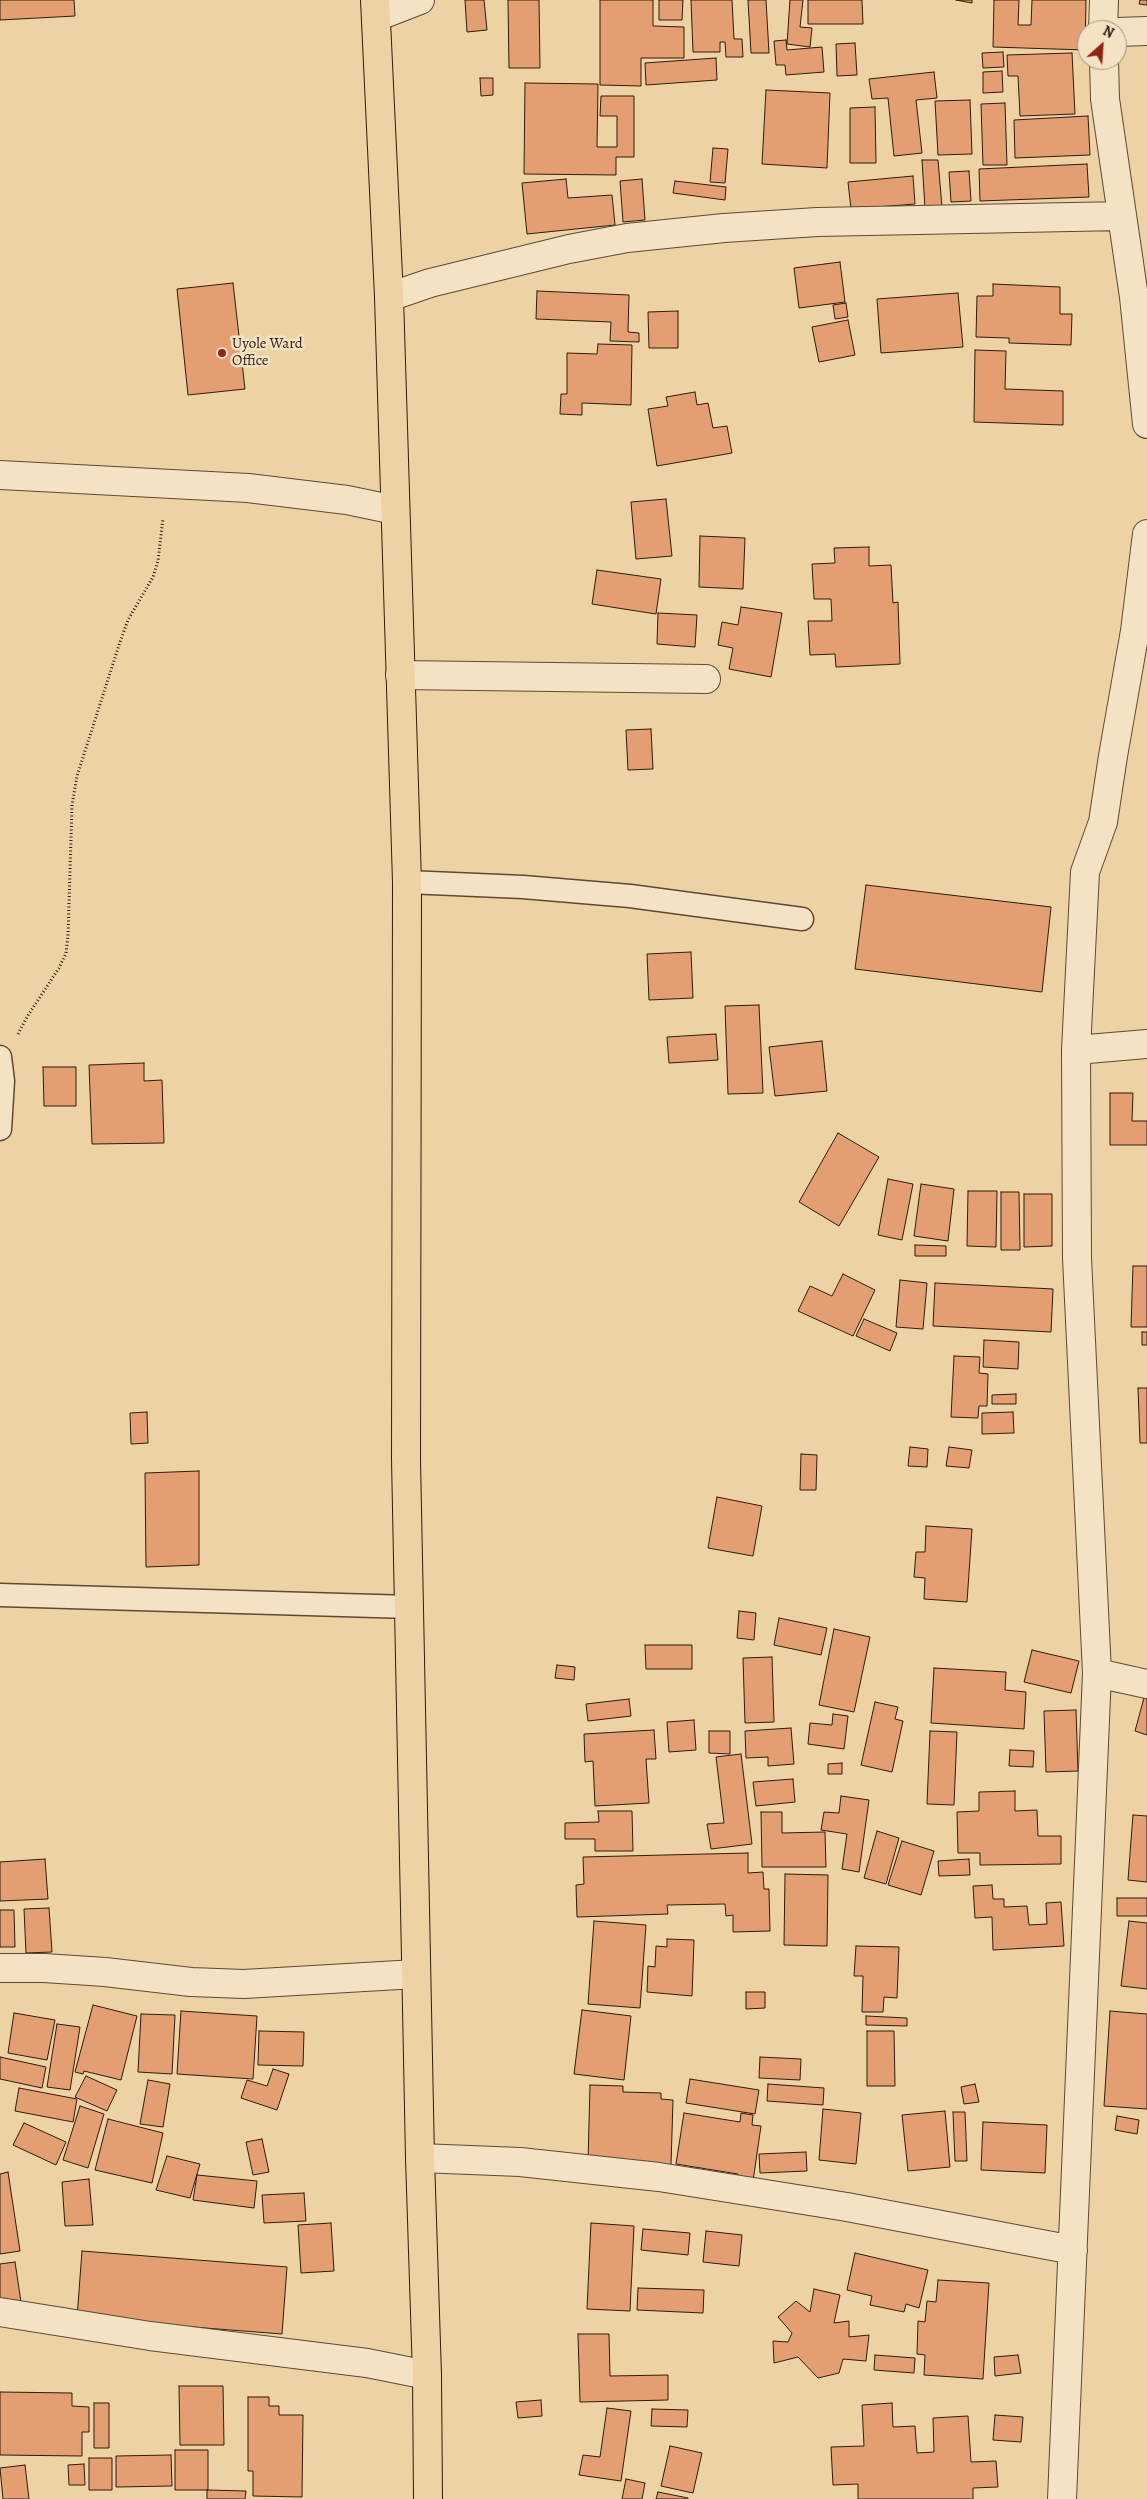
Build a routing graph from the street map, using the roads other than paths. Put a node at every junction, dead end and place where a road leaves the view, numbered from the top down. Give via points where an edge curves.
1 (420, 0) edge
2 (1104, 0) edge
3 (375, 8) edge
4 (1103, 20) edge
5 (1147, 31) edge
6 (1127, 32) edge
7 (1105, 70) edge
8 (1122, 216) junction
9 (388, 297) junction
10 (1147, 424) edge
11 (0, 476) edge
12 (394, 510) junction
13 (1147, 534) edge
14 (400, 675) junction
15 (706, 679) dead end
16 (407, 882) junction
17 (802, 919) dead end
18 (1147, 1044) edge
19 (1076, 1050) junction
20 (0, 1057) edge
21 (0, 1129) edge
22 (0, 1595) edge
23 (410, 1607) junction
24 (1097, 1673) junction
25 (1147, 1684) edge
26 (0, 1968) edge
27 (416, 1974) junction
28 (420, 2158) junction
29 (1073, 2250) junction
30 (0, 2312) edge
31 (427, 2375) junction
32 (428, 2499) edge
33 (1062, 2499) edge

1 - 3 street
2 - 4 street
3 - 9 highway
5 - 6 street
7 - 8 street
8 - 9 street via 816,222 627,238 430,283
8 - 10 street
9 - 12 highway
11 - 12 street via 248,488 347,500
12 - 14 highway
13 - 19 street via 1136,631 1104,822 1085,872
14 - 15 street
14 - 16 highway
16 - 17 lane via 630,896
16 - 23 highway via 406,1459
18 - 19 street
19 - 24 street via 1077,1258
20 - 21 lane via 4,1081
22 - 23 lane
23 - 27 highway
24 - 25 street
24 - 29 street
26 - 27 street via 105,1972 190,1982 244,1984
27 - 28 highway
28 - 29 street via 520,2162 659,2177 847,2207
28 - 31 highway
29 - 33 street
30 - 31 street via 150,2336 367,2363
31 - 32 highway

